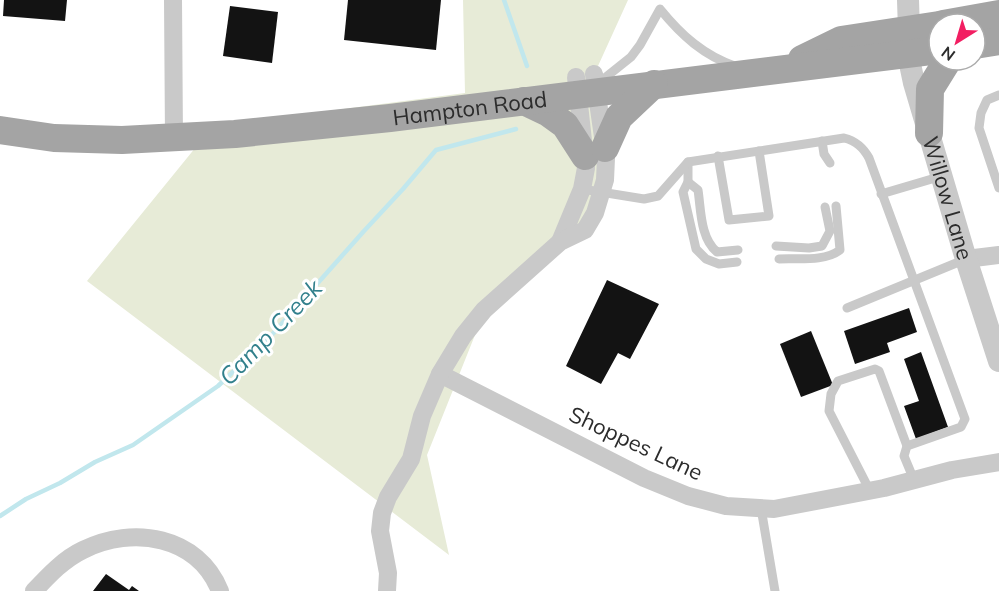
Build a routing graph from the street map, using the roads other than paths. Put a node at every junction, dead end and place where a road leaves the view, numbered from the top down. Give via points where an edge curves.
1 (173, 0) edge
2 (908, 0) edge
3 (927, 30) edge
4 (907, 39) junction
5 (927, 46) edge
6 (784, 68) junction
7 (756, 71) junction
8 (941, 72) edge
9 (588, 84) junction
10 (654, 84) junction
11 (999, 95) edge
12 (524, 101) junction
13 (0, 130) edge
14 (929, 133) junction
15 (174, 139) junction
16 (822, 141) junction
17 (759, 151) junction
18 (595, 152) junction
19 (718, 156) junction
20 (825, 161) dead end
21 (688, 162) junction
22 (942, 176) junction
23 (688, 182) junction
24 (999, 188) edge
25 (582, 189) junction
26 (602, 193) junction
27 (881, 194) junction
28 (560, 242) junction
29 (776, 246) dead end
30 (738, 250) dead end
31 (999, 255) edge
32 (779, 259) dead end
33 (966, 259) junction
34 (737, 262) dead end
35 (914, 280) junction
36 (847, 308) dead end
37 (999, 361) edge
38 (440, 374) junction
39 (907, 446) junction
40 (999, 462) edge
41 (914, 480) junction
42 (870, 491) junction
43 (761, 508) junction
44 (34, 591) edge
45 (219, 591) edge
46 (387, 591) edge
47 (775, 591) edge

1 - 15 street
2 - 4 street, Willow Lane
3 - 4 main road, Hampton Road
4 - 5 main road, Hampton Road
4 - 6 main road, Hampton Road
4 - 6 main road, Hampton Road via 841,40
4 - 14 street, Willow Lane
6 - 7 main road, Hampton Road
7 - 9 lane via 701,50 660,9 631,57
7 - 10 main road, Hampton Road
8 - 14 main road via 930,89
9 - 10 main road, Hampton Road
9 - 12 main road, Hampton Road
9 - 18 street
10 - 18 main road via 619,117
11 - 24 lane via 987,100 979,128
12 - 15 main road, Hampton Road via 305,128
12 - 18 main road via 547,112
13 - 15 main road, Hampton Road via 54,138
14 - 22 street, Willow Lane
16 - 17 lane
16 - 20 lane
16 - 27 lane via 844,138 856,142 869,158
17 - 19 lane
17 - 19 lane via 769,216 729,220
18 - 25 street via 586,168
18 - 26 street via 606,168
19 - 21 lane
21 - 23 lane
21 - 26 lane via 658,196 644,199
22 - 27 lane
22 - 33 street, Willow Lane
23 - 30 lane via 698,190 710,246 717,252
23 - 34 lane via 683,192 696,249 719,264
25 - 26 lane
25 - 28 street
26 - 28 street via 589,226
27 - 35 lane
28 - 38 street via 473,321
29 - 32 lane via 822,246 830,231 831,207 840,250 824,258
31 - 33 street
33 - 35 lane
33 - 37 street, Willow Lane
35 - 36 lane
35 - 39 lane via 965,419 961,428
38 - 43 street, Shoppes Lane via 644,478 726,506
38 - 46 street via 422,416 411,459 382,513 380,531 388,573
39 - 41 lane via 904,456
39 - 42 lane via 879,371 838,381 829,411
40 - 41 street, Shoppes Lane
41 - 42 street, Shoppes Lane
42 - 43 street, Shoppes Lane
43 - 47 lane
44 - 45 street via 51,572 82,550 135,539 166,541 188,550 210,573

